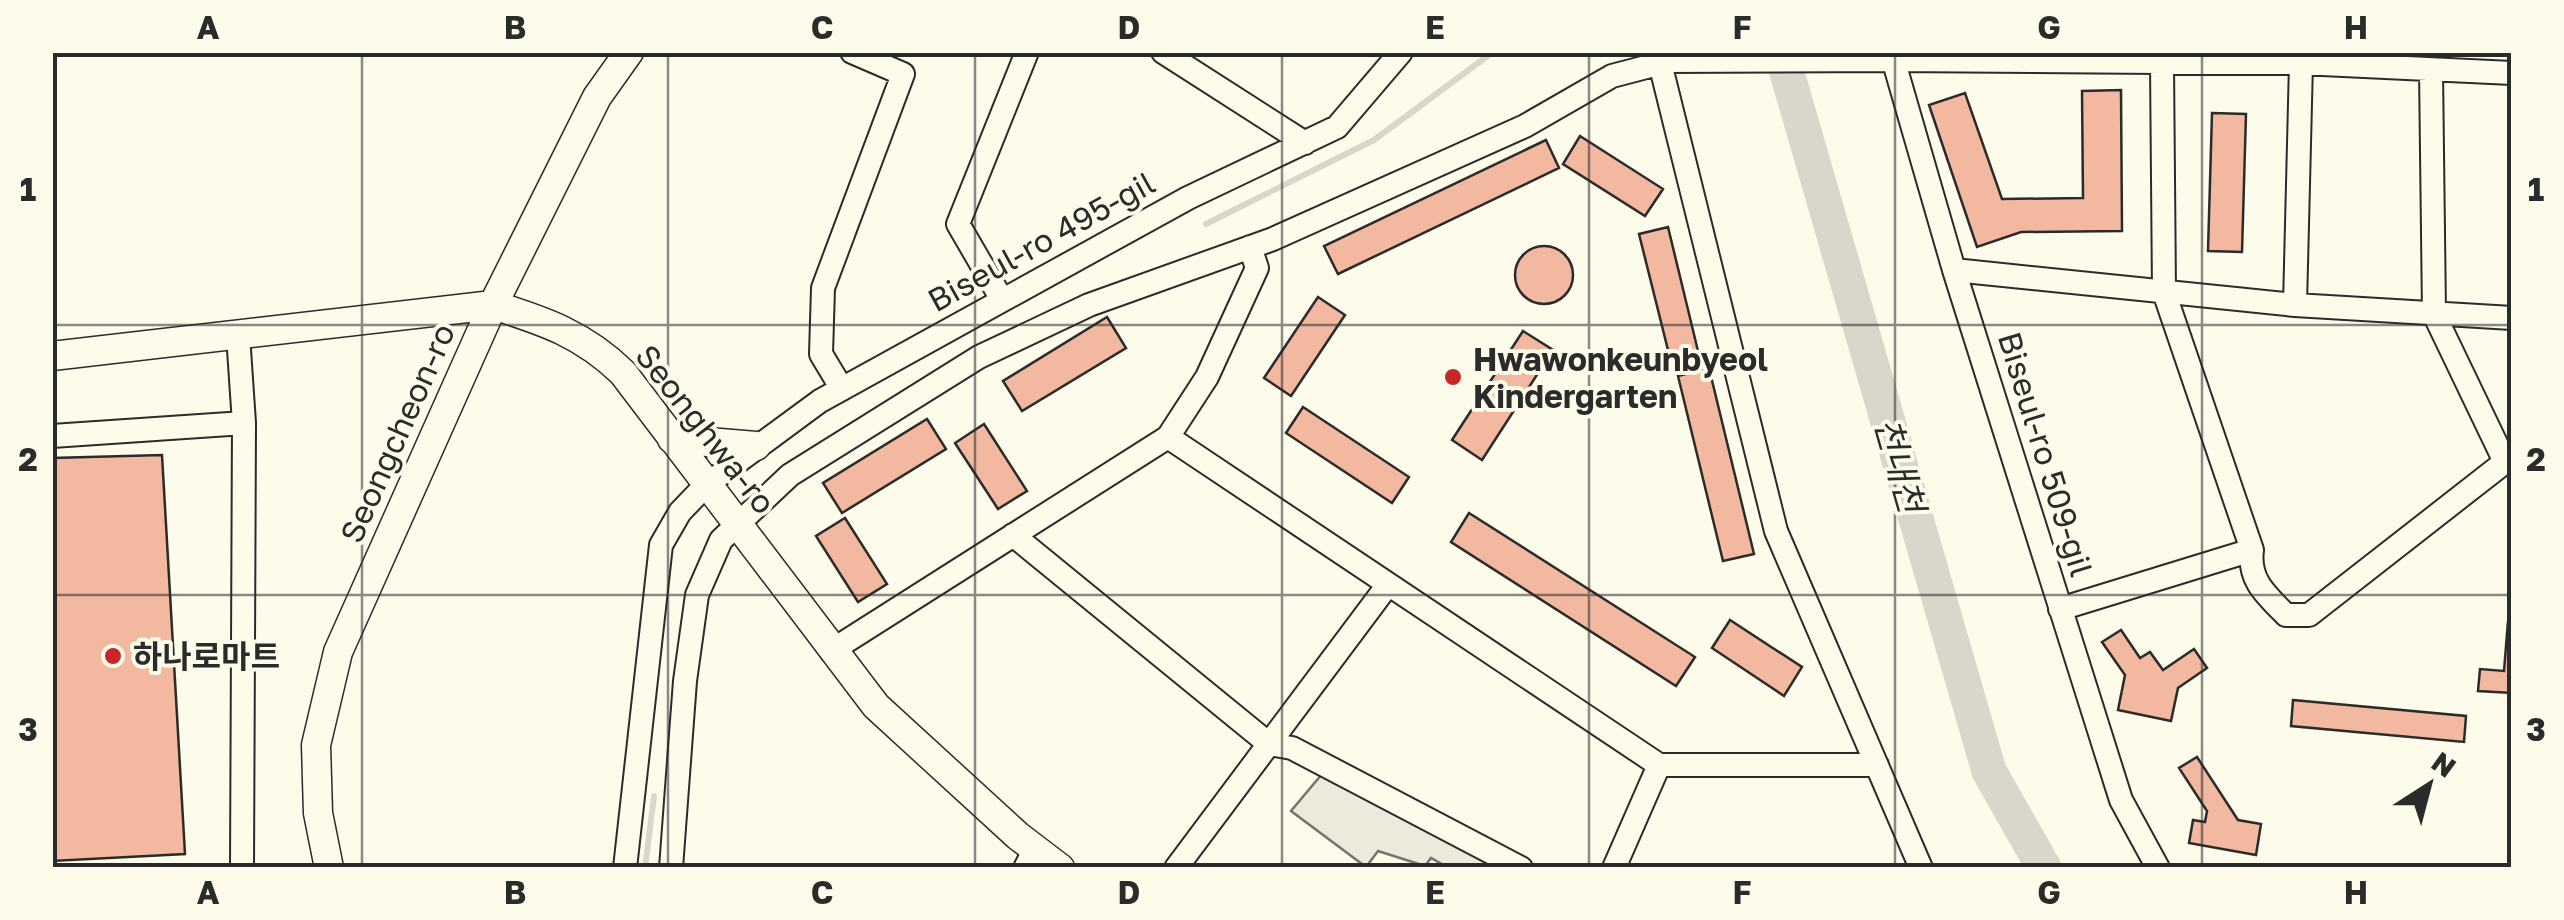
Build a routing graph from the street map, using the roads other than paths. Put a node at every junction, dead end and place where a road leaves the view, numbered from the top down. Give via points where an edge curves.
1 (629, 52) edge
2 (852, 52) edge
3 (1027, 52) edge
4 (1163, 52) edge
5 (1401, 52) edge
6 (1889, 58) edge
7 (2167, 58) edge
8 (1664, 62) junction
9 (2301, 63) junction
10 (2431, 70) junction
11 (2512, 72) edge
12 (1305, 142) junction
13 (1250, 247) junction
14 (1954, 270) junction
15 (2164, 292) junction
16 (1001, 298) junction
17 (492, 305) junction
18 (2294, 305) junction
19 (2434, 314) junction
20 (2512, 318) edge
21 (238, 335) junction
22 (52, 356) edge
23 (842, 388) junction
24 (244, 423) junction
25 (52, 436) edge
26 (1168, 437) junction
27 (672, 439) junction
28 (756, 446) junction
29 (2508, 462) edge
30 (706, 485) junction
31 (736, 524) junction
32 (1013, 535) junction
33 (2252, 550) junction
34 (1387, 586) junction
35 (653, 606) junction
36 (2060, 608) junction
37 (694, 610) junction
38 (831, 651) junction
39 (1269, 744) junction
40 (1659, 765) junction
41 (1877, 766) junction
42 (1030, 858) edge
43 (242, 868) edge
44 (329, 868) edge
45 (624, 868) edge
46 (670, 868) edge
47 (1060, 868) edge
48 (1176, 868) edge
49 (1522, 868) edge
50 (1614, 868) edge
51 (1921, 868) edge
52 (2158, 868) edge

1 - 17 main road, Seongcheon-ro via 597,97
2 - 23 street via 903,74 823,288 821,354
3 - 16 street via 958,224
4 - 12 street
5 - 12 street, Biseul-ro 495-gil via 1338,127
6 - 7 street
6 - 8 street
6 - 14 street, Biseul-ro 509-gil
7 - 9 street
7 - 15 street
8 - 13 street via 1612,76 1525,126
8 - 41 street via 1776,531
9 - 10 street
9 - 18 street
10 - 11 street
10 - 19 street
12 - 16 street, Biseul-ro 495-gil
13 - 26 street via 1258,268 1207,376
13 - 31 street via 1089,305 979,358 790,475
14 - 15 street
14 - 36 street, Biseul-ro 509-gil
15 - 18 street
15 - 33 street
16 - 23 street, Biseul-ro 495-gil
17 - 21 main road, Seonghwa-ro
17 - 27 main road, Seonghwa-ro via 584,339 623,373
17 - 44 main road, Seongcheon-ro via 338,652 316,746 318,813
18 - 19 street
19 - 20 street
19 - 29 street
21 - 22 main road, Seonghwa-ro
21 - 24 street
23 - 28 street, Biseul-ro 495-gil
24 - 25 street
24 - 43 street
26 - 32 street
26 - 34 street
27 - 28 main road
27 - 30 main road, Seonghwa-ro
28 - 30 street, Biseul-ro 495-gil
29 - 33 street via 2309,614 2286,615 2262,592 2250,569
30 - 31 main road, Seonghwa-ro
30 - 35 street, Biseul-ro 495-gil via 662,545
31 - 37 street via 710,561
31 - 38 main road, Seonghwa-ro
32 - 38 street
32 - 39 street
33 - 36 street
34 - 39 street
34 - 40 street
35 - 37 street
35 - 45 street, Biseul-ro 495-gil
36 - 52 street, Biseul-ro 509-gil via 2121,800
37 - 46 street
38 - 42 main road, Seonghwa-ro
39 - 48 street
39 - 49 street via 1292,748
40 - 41 street
40 - 50 street
41 - 51 street
42 - 47 main road, Seonghwa-ro

